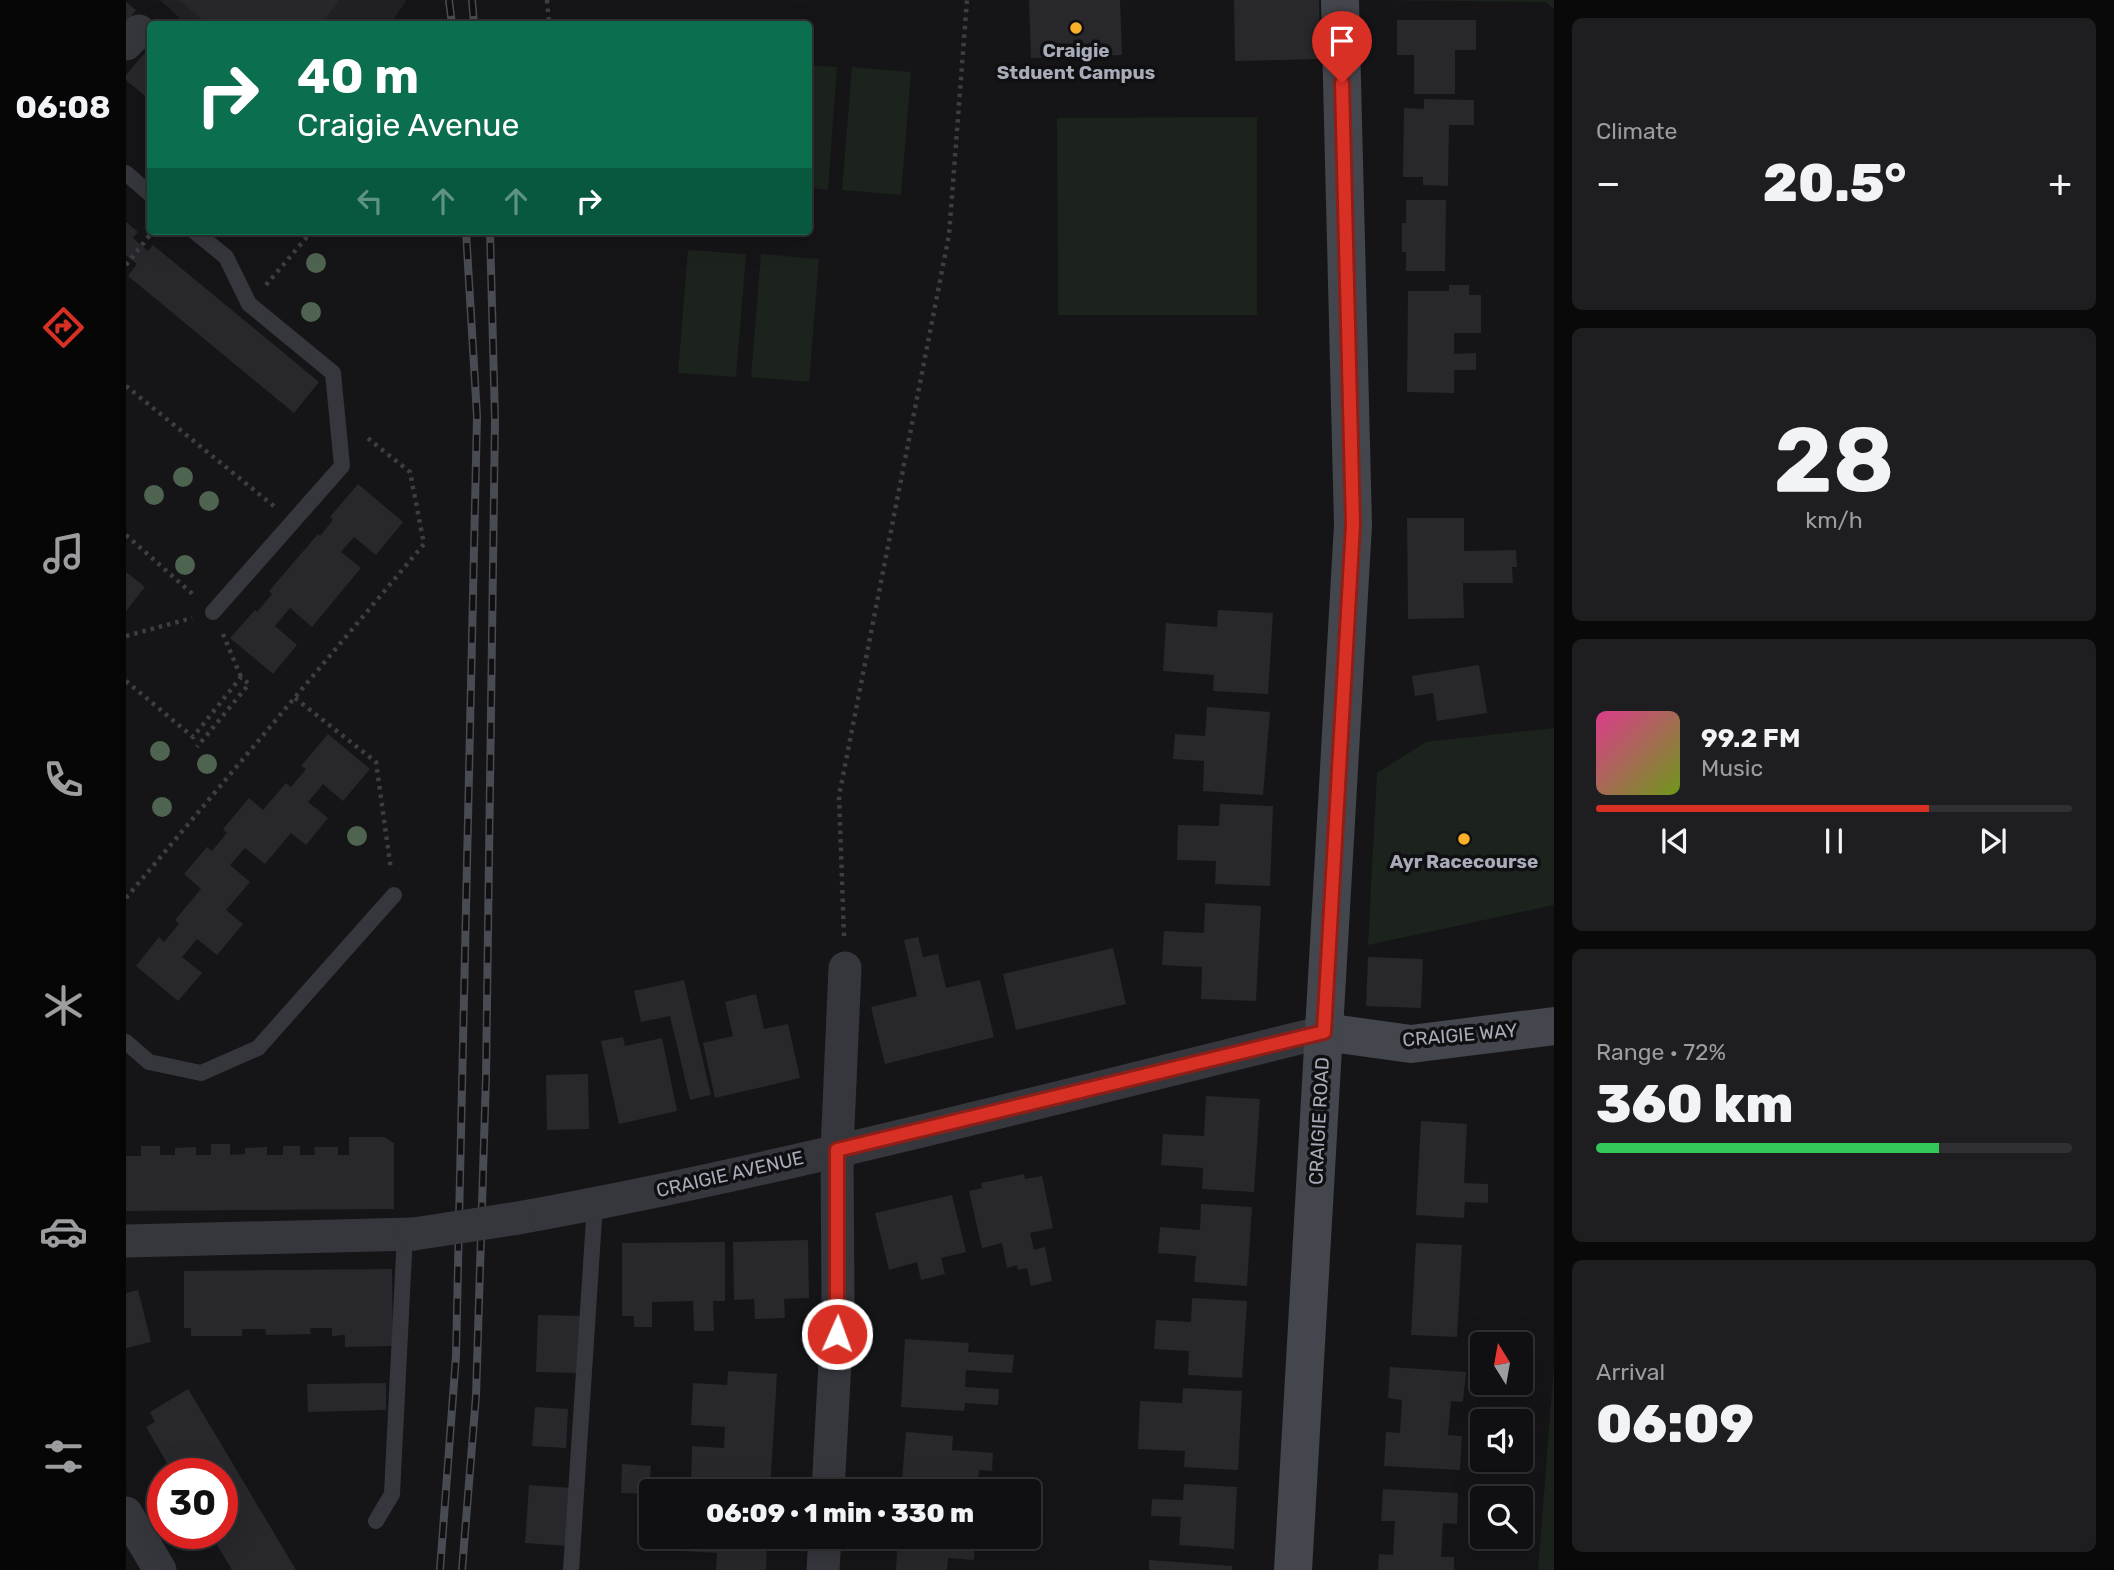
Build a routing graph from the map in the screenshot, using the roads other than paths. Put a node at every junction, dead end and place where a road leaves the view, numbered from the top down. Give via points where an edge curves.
1 (1340, 0) edge
2 (126, 173) edge
3 (147, 191) edge
4 (199, 235) edge
5 (213, 612) road end
6 (394, 895) road end
7 (845, 968) road end
8 (1554, 1026) edge
9 (1324, 1032) junction
10 (126, 1042) edge
11 (837, 1150) junction
12 (595, 1204) junction
13 (410, 1234) junction
14 (126, 1241) edge
15 (829, 1479) edge
16 (126, 1513) edge
17 (376, 1521) dead end
18 (824, 1549) edge
19 (160, 1570) edge
20 (571, 1570) edge
21 (823, 1570) edge
22 (1293, 1570) edge

1 - 9 main road, CRAIGIE ROAD via 1353,525
2 - 3 lane
4 - 5 lane via 226,257 249,304 332,373 342,466
6 - 10 lane via 258,1048 201,1073 149,1062
7 - 11 street
8 - 9 main road, CRAIGIE WAY via 1411,1044
9 - 11 street, CRAIGIE AVENUE
9 - 22 main road, CRAIGIE ROAD
11 - 12 street, CRAIGIE AVENUE
11 - 15 street via 838,1307
12 - 13 street, CRAIGIE AVENUE, bridge
12 - 20 lane
13 - 14 street, CRAIGIE AVENUE
13 - 17 lane via 392,1494
16 - 19 street
18 - 21 street

